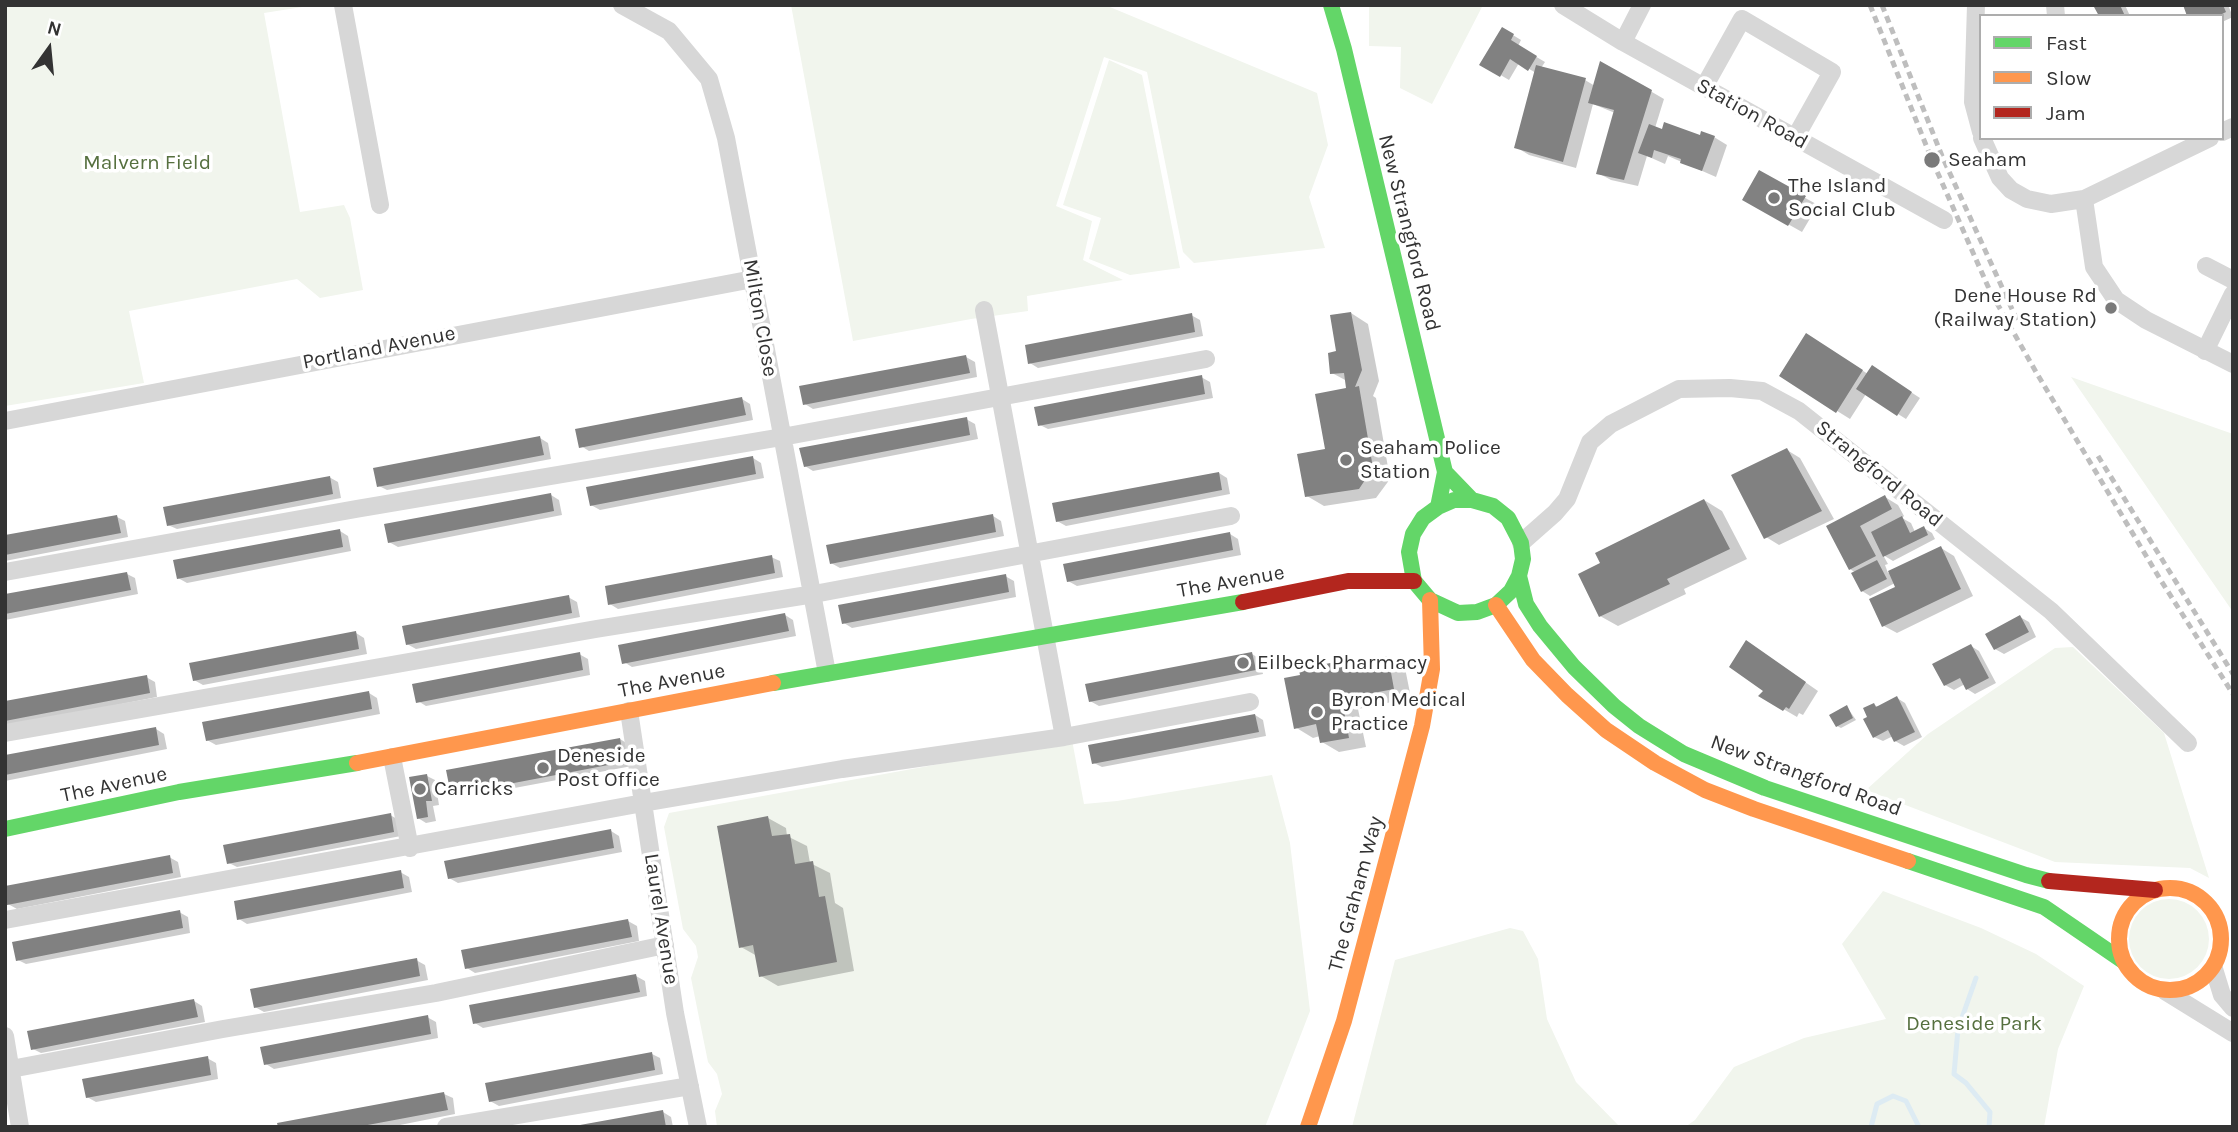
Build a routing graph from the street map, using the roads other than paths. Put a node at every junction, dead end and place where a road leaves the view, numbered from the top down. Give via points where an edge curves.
1 (343, 5) edge
2 (622, 5) edge
3 (1331, 5) edge
4 (1563, 5) edge
5 (1642, 5) edge
6 (1976, 5) edge
7 (1623, 42) junction
8 (1704, 87) junction
9 (1979, 124) edge
10 (1796, 138) junction
11 (1983, 140) edge
12 (2206, 140) edge
13 (2084, 199) junction
14 (380, 205) dead end
15 (1944, 220) dead end
16 (2206, 266) dead end
17 (753, 279) junction
18 (2233, 280) edge
19 (2233, 294) edge
20 (984, 310) dead end
21 (2205, 351) junction
22 (1206, 359) dead end
23 (2233, 364) edge
24 (1001, 396) junction
25 (5, 421) edge
26 (782, 437) junction
27 (1445, 472) junction
28 (1472, 500) junction
29 (1438, 507) junction
30 (1555, 513) junction
31 (1231, 516) dead end
32 (1508, 518) junction
33 (1521, 543) junction
34 (1409, 552) junction
35 (1030, 553) junction
36 (5, 572) edge
37 (1519, 576) junction
38 (1348, 581) junction
39 (1414, 581) junction
40 (814, 594) junction
41 (1430, 600) junction
42 (1496, 605) junction
43 (1458, 613) junction
44 (1046, 635) junction
45 (1432, 669) junction
46 (827, 673) junction
47 (1250, 702) dead end
48 (629, 711) junction
49 (5, 733) edge
50 (1065, 737) junction
51 (2188, 743) dead end
52 (393, 757) junction
53 (643, 803) junction
54 (5, 829) edge
55 (410, 848) junction
56 (2155, 890) junction
57 (2204, 900) junction
58 (2231, 903) dead end
59 (5, 920) edge
60 (2228, 941) edge
61 (665, 946) junction
62 (2123, 961) junction
63 (2214, 969) junction
64 (2165, 991) junction
65 (2233, 1008) edge
66 (2233, 1032) edge
67 (5, 1036) edge
68 (11, 1069) junction
69 (690, 1086) junction
70 (20, 1127) edge
71 (446, 1127) edge
72 (698, 1127) edge
73 (1308, 1127) edge

1 - 14 street
2 - 17 street, Milton Close via 669,31 709,79 726,138
3 - 27 main road, New Strangford Road
4 - 7 street, Station Road
5 - 7 street
6 - 9 street via 1973,102
7 - 8 street, Station Road
8 - 10 street, Station Road
8 - 10 street via 1742,19 1832,72
10 - 15 street, Station Road
11 - 13 street via 2000,178 2011,190 2051,204
12 - 13 street
13 - 21 street via 2094,267 2116,300
16 - 18 street
17 - 25 street, Portland Avenue
17 - 26 street, Milton Close
19 - 21 street
20 - 24 street
21 - 23 street
22 - 24 street
24 - 26 street
24 - 35 street
26 - 36 street
26 - 40 street, Milton Close
27 - 28 main road, New Strangford Road
27 - 29 main road, New Strangford Road
28 - 29 main road via 1454,500
28 - 32 main road via 1493,506
29 - 34 main road via 1423,518
30 - 32 street via 1524,520
30 - 33 street, Strangford Road
30 - 51 street, Strangford Road via 1567,499 1590,442 1611,424 1679,389 1762,391 1800,411 2051,611
31 - 35 street
32 - 33 main road
33 - 37 main road
34 - 38 main road, The Avenue
34 - 39 main road
35 - 40 street
35 - 44 street
37 - 42 main road
37 - 56 main road, New Strangford Road via 1526,604 1574,667 1639,726 1684,754 1765,788 2026,875 2059,883
38 - 39 main road, The Avenue
38 - 44 main road, The Avenue
39 - 41 main road
40 - 46 street, Milton Close
40 - 49 street
41 - 43 main road
41 - 45 main road, The Graham Way
42 - 43 main road
42 - 62 main road via 1533,660 1567,695 1606,730 1655,763 1705,790 1755,809 2044,907
43 - 45 main road, The Graham Way
44 - 46 main road, The Avenue
44 - 50 street
45 - 73 main road, The Graham Way via 1422,726 1344,1021
46 - 48 main road, The Avenue
47 - 50 street
48 - 52 main road, The Avenue
48 - 53 street, Laurel Avenue
50 - 53 street
52 - 54 main road, The Avenue via 178,792
52 - 55 street
53 - 55 street
53 - 61 street, Laurel Avenue
55 - 59 street
56 - 57 main road via 2172,887
56 - 62 main road via 2133,904 2120,926 2118,944
57 - 58 main road
57 - 60 main road
60 - 63 main road
61 - 68 street via 436,993
61 - 69 street, Laurel Avenue
62 - 64 main road via 2133,976
63 - 64 main road via 2200,981
63 - 65 street via 2222,995
64 - 66 street
67 - 68 street
68 - 70 street
69 - 71 street
69 - 72 street, Laurel Avenue

